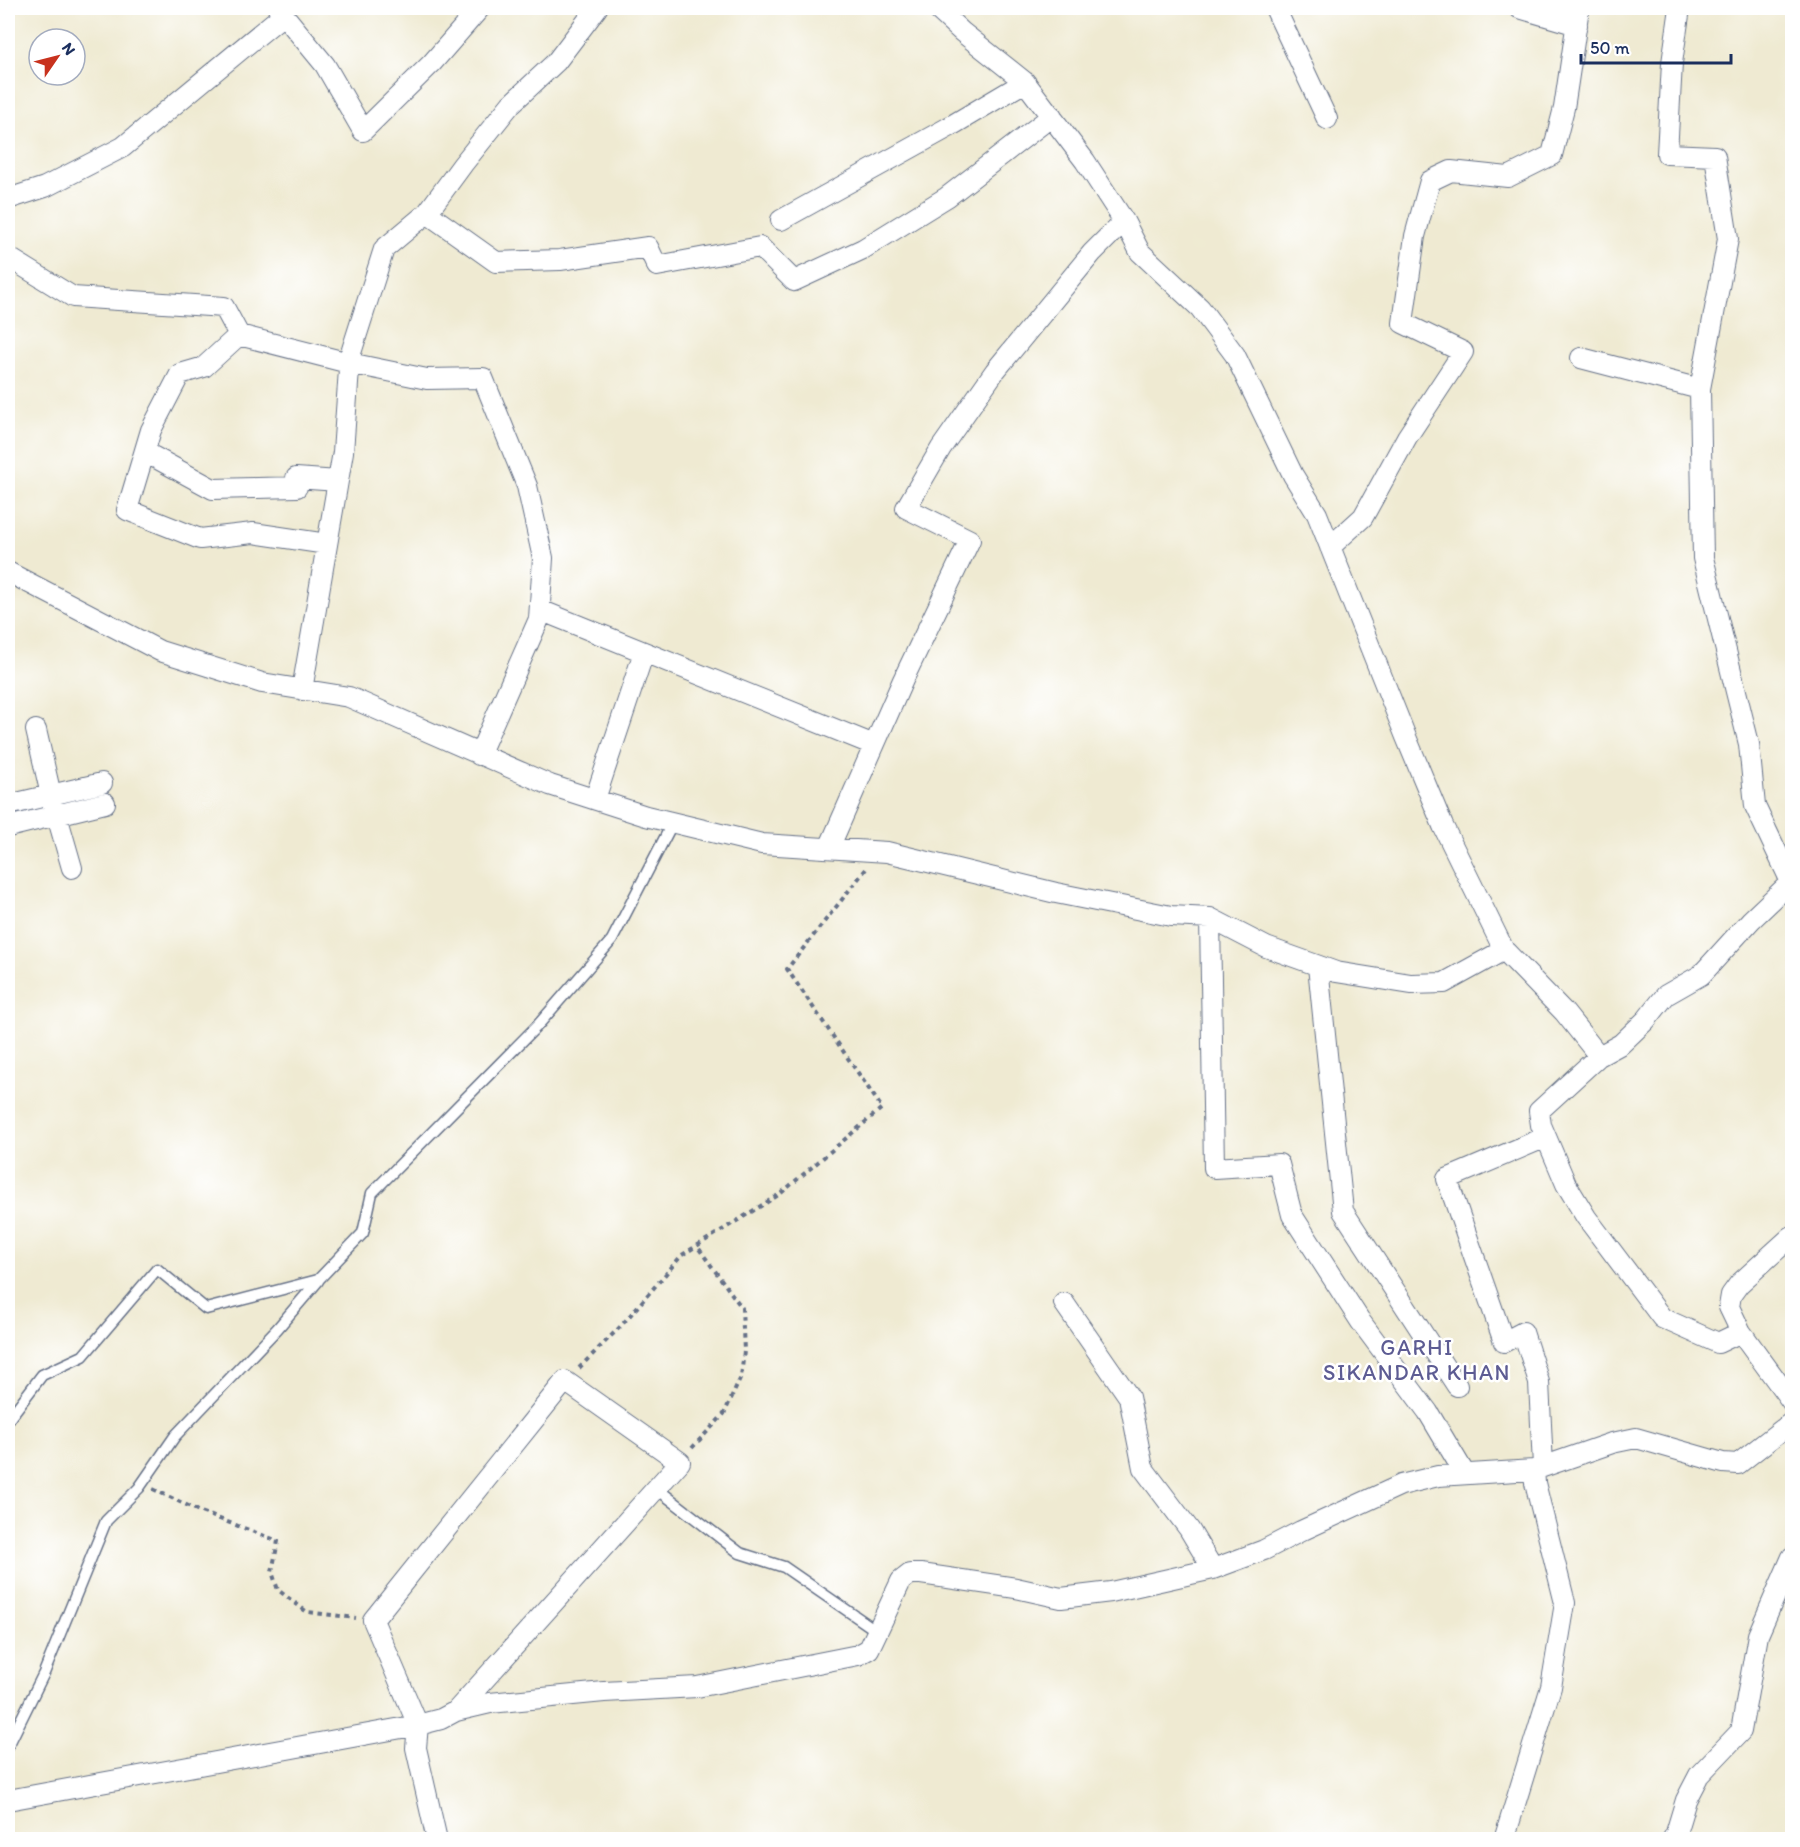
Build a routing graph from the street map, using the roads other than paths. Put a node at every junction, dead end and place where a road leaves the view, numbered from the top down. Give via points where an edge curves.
1 (480, 8) edge
2 (597, 8) edge
3 (936, 8) edge
4 (1275, 8) edge
5 (1519, 8) edge
6 (1680, 8) edge
7 (281, 11) edge
8 (1578, 16) edge
9 (1025, 82) junction
10 (1052, 116) junction
11 (1327, 119) dead end
12 (8, 199) edge
13 (428, 213) junction
14 (781, 220) dead end
15 (1124, 221) junction
16 (8, 257) edge
17 (239, 335) junction
18 (1581, 358) dead end
19 (350, 363) junction
20 (1700, 389) junction
21 (145, 452) junction
22 (338, 481) junction
23 (327, 544) junction
24 (1330, 547) junction
25 (8, 572) edge
26 (540, 610) junction
27 (644, 652) junction
28 (302, 690) junction
29 (36, 730) dead end
30 (874, 745) junction
31 (479, 755) junction
32 (102, 783) dead end
33 (51, 795) junction
34 (595, 799) junction
35 (105, 803) dead end
36 (8, 805) edge
37 (57, 816) junction
38 (674, 822) junction
39 (8, 826) edge
40 (829, 848) junction
41 (72, 868) dead end
42 (1792, 882) edge
43 (1210, 918) junction
44 (1504, 951) junction
45 (1318, 966) junction
46 (1599, 1056) junction
47 (1546, 1137) junction
48 (1792, 1236) edge
49 (318, 1280) junction
50 (1064, 1302) dead end
51 (1741, 1332) junction
52 (1457, 1386) dead end
53 (1792, 1402) edge
54 (8, 1420) edge
55 (1792, 1422) edge
56 (1539, 1468) junction
57 (1465, 1474) junction
58 (656, 1488) junction
59 (1792, 1557) edge
60 (1213, 1569) junction
61 (877, 1631) junction
62 (456, 1711) junction
63 (418, 1725) junction
64 (8, 1746) edge
65 (8, 1800) edge
66 (437, 1839) edge
67 (1504, 1839) edge
68 (1672, 1839) edge

1 - 7 street via 432,63 363,131 325,65
2 - 13 street via 556,62 511,104
3 - 9 street
4 - 11 street
5 - 8 street
6 - 20 street via 1672,63 1667,154 1715,156 1728,239
7 - 12 street via 123,147 45,187
8 - 24 street via 1564,108 1552,155 1508,177 1450,171 1430,181 1415,236 1403,323 1463,352 1407,437 1363,517
9 - 10 street
9 - 14 street
10 - 13 street via 947,197 863,249 794,281 760,247 657,266 648,247 560,260 496,261
10 - 15 street
13 - 19 street via 384,249
15 - 24 street via 1140,252 1200,308 1235,355
15 - 30 street via 1092,253 995,371 941,447 906,508 970,540
16 - 17 street via 73,297 224,307
17 - 19 street
17 - 21 street via 204,367 180,374 151,430
18 - 20 street
19 - 22 street
19 - 26 street via 427,379 483,378 527,486 543,558
20 - 42 street via 1703,558 1749,744 1755,806
21 - 22 street via 213,489 297,487 296,478
21 - 23 street via 127,510 200,539 253,533
22 - 23 street
23 - 28 street
24 - 44 street via 1443,826
25 - 28 street via 160,651 262,683
26 - 27 street
26 - 31 street via 516,675
27 - 30 street
27 - 34 street
28 - 31 street via 349,697
29 - 33 street
30 - 40 street
31 - 34 street
32 - 33 street
33 - 36 street
33 - 37 street
34 - 38 street
35 - 37 street
37 - 39 street
37 - 41 street
38 - 40 street via 762,844
38 - 49 lane via 612,940 538,1025 372,1193 363,1233
40 - 43 street via 881,852 1114,905 1172,916
42 - 46 street via 1701,975 1666,995 1621,1044
43 - 45 street via 1266,948
43 - 57 street via 1214,1167 1279,1164 1292,1215 1361,1322 1428,1412
44 - 45 street via 1444,983 1411,984
44 - 46 street via 1564,1012
45 - 52 street via 1343,1211
46 - 47 street via 1539,1111
47 - 51 street via 1566,1184 1586,1217 1662,1318 1718,1343
47 - 56 street via 1447,1179 1504,1342 1523,1332 1539,1382
48 - 51 street via 1731,1295 1729,1307
49 - 54 lane via 206,1309 157,1269 83,1356 42,1375
49 - 64 lane via 175,1436 142,1484 105,1521 44,1673
50 - 60 street via 1129,1398 1143,1468 1189,1529
51 - 53 street
55 - 56 street via 1738,1464 1636,1438
56 - 57 street
56 - 67 street via 1535,1483 1565,1603 1551,1687
57 - 60 street via 1401,1485 1264,1550
58 - 61 lane via 740,1553 784,1567
58 - 62 street
58 - 63 street via 680,1462 566,1381 373,1620
59 - 68 street via 1758,1635 1741,1731 1699,1775
60 - 61 street via 1111,1592 1061,1598 1006,1586 910,1574 901,1581
61 - 62 street via 869,1649 858,1655 697,1687 519,1699
62 - 63 street
63 - 65 street
63 - 66 street via 416,1748

